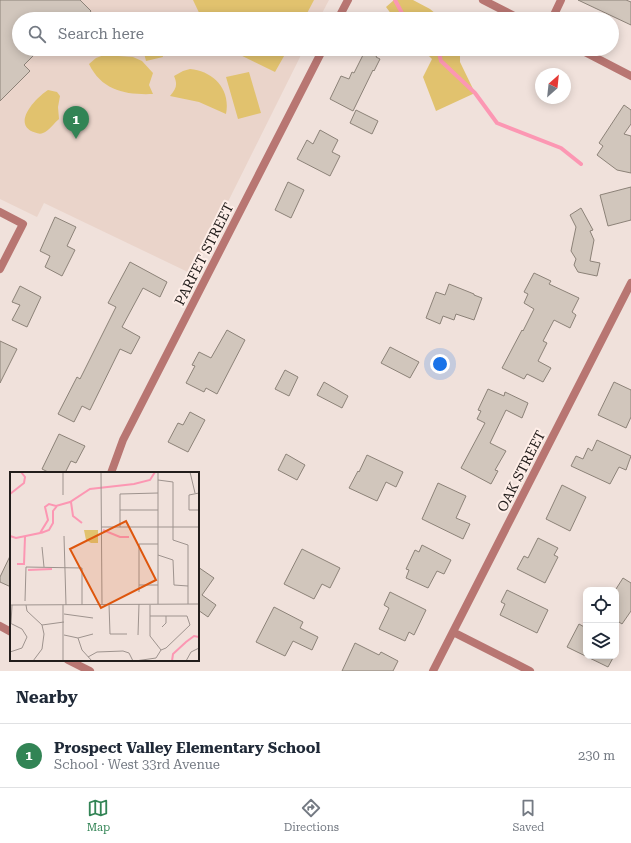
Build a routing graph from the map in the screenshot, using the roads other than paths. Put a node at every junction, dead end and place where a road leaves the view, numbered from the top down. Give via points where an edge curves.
1 (348, 0) edge
2 (483, 0) edge
3 (561, 0) edge
4 (342, 12) edge
5 (506, 12) edge
6 (555, 12) edge
7 (319, 56) edge
8 (592, 56) edge
9 (631, 76) edge
10 (0, 212) edge
11 (0, 268) edge
12 (631, 283) edge
13 (111, 472) edge
14 (0, 626) edge
15 (10, 631) edge
16 (453, 632) junction
17 (70, 661) edge
18 (90, 671) edge
19 (433, 671) edge
20 (530, 671) edge

1 - 4 street
2 - 5 street
3 - 6 street
7 - 13 street, PARFET STREET via 123,440
8 - 9 street
10 - 11 street via 23,224
12 - 16 street, OAK STREET
14 - 15 street
16 - 19 street, OAK STREET
16 - 20 street
17 - 18 street

